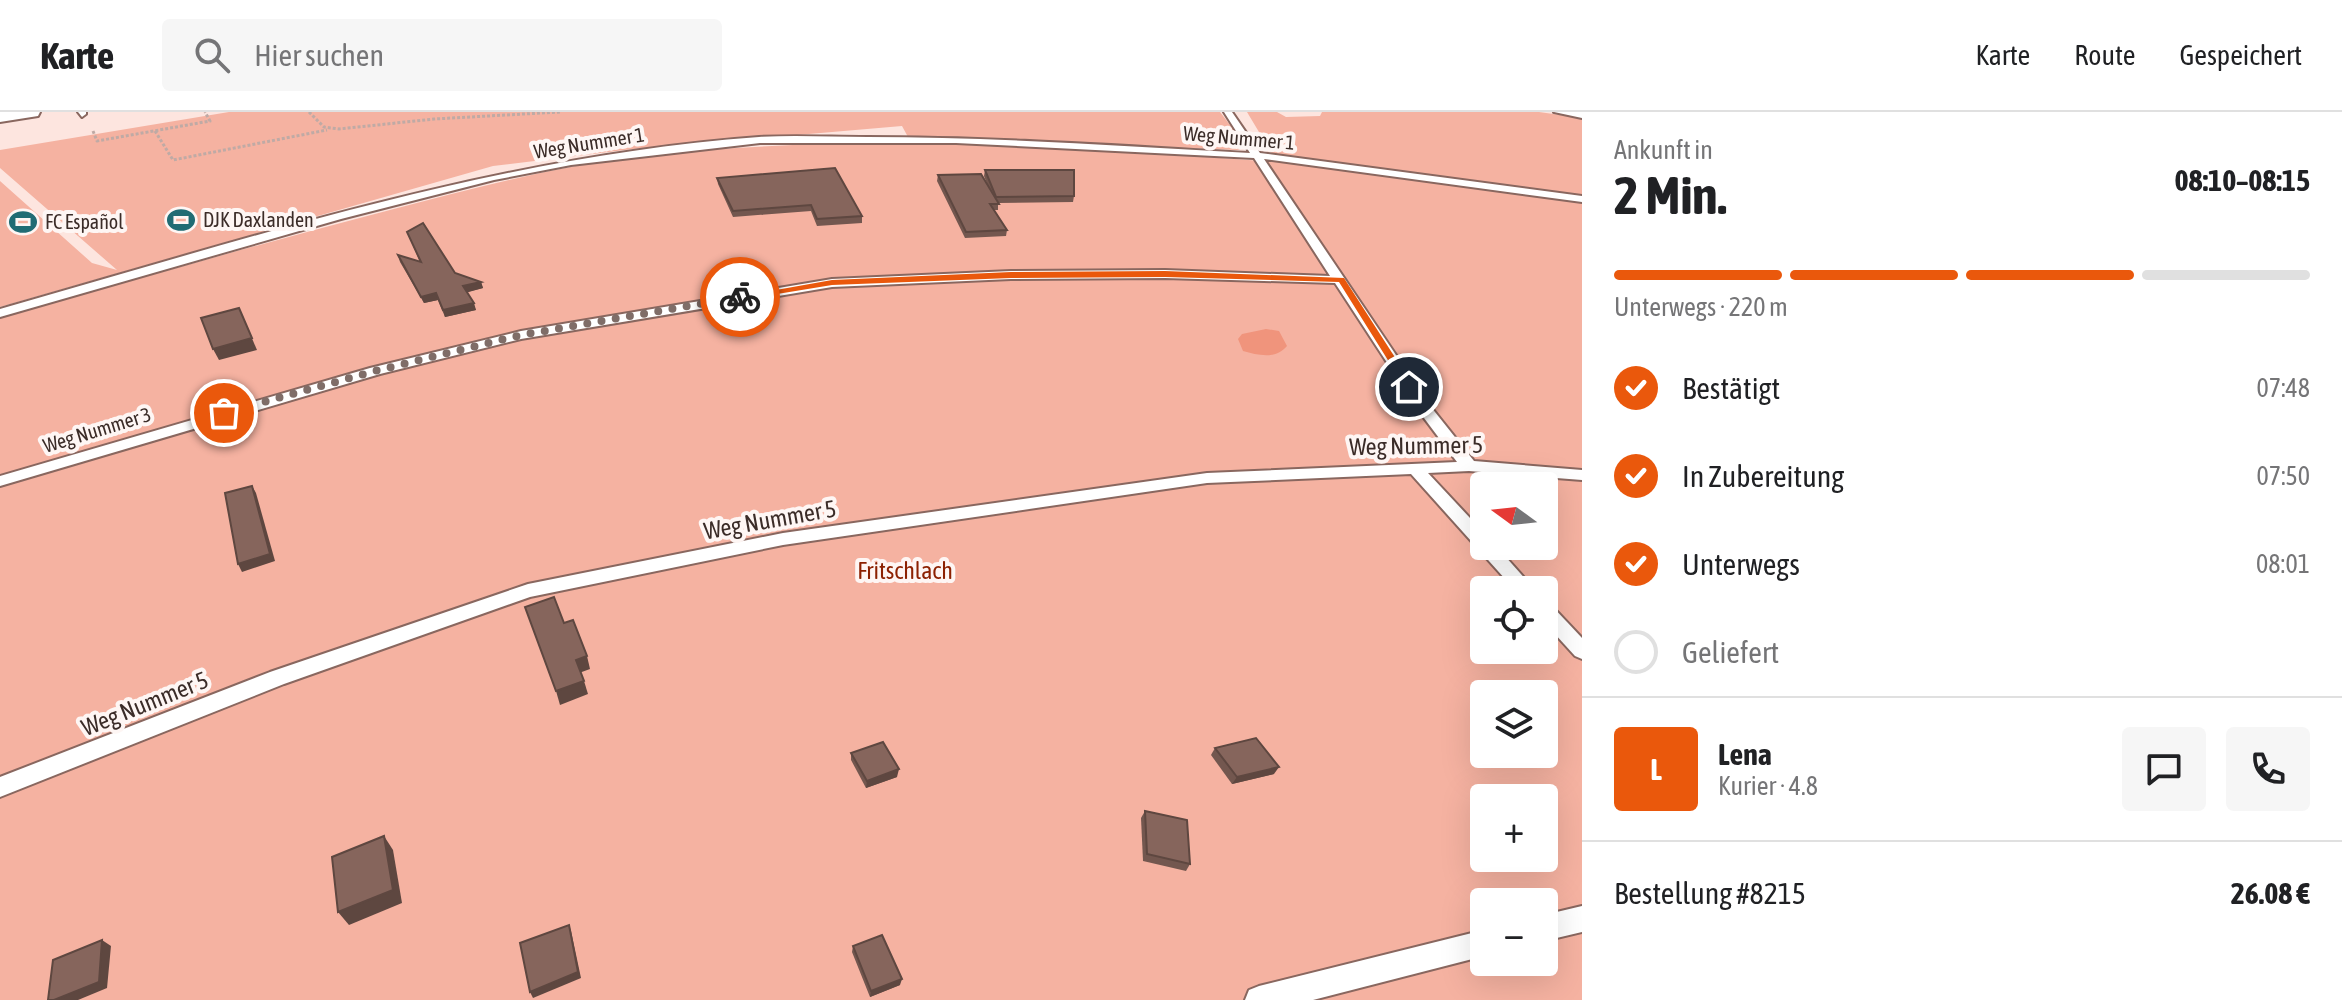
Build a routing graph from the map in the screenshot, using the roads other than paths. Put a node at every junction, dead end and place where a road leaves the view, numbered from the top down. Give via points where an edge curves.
1 (32, 112) edge
2 (1228, 112) edge
3 (1558, 112) edge
4 (1582, 115) edge
5 (0, 117) edge
6 (1260, 156) junction
7 (1582, 199) edge
8 (1341, 280) junction
9 (0, 313) edge
10 (1469, 466) junction
11 (1415, 468) junction
12 (1582, 475) edge
13 (0, 481) edge
14 (1470, 528) edge
15 (1499, 560) edge
16 (1513, 576) edge
17 (1558, 625) edge
18 (1582, 651) edge
19 (0, 787) edge
20 (1582, 919) edge
21 (1558, 925) edge
22 (1470, 947) edge
23 (1259, 1000) edge

1 - 5 street
2 - 6 lane
3 - 4 lane
6 - 7 lane, Weg Nummer 1
6 - 8 lane
6 - 9 lane, Weg Nummer 1 via 861,138 760,140 642,152 493,177
8 - 10 lane via 1425,410
8 - 13 lane, Weg Nummer 3 via 1165,274 832,283 521,335 375,371
10 - 11 lane, Weg Nummer 5
10 - 12 lane, Weg Nummer 5
11 - 14 lane
11 - 19 lane, Weg Nummer 5 via 1207,478 783,539 528,591 277,678
15 - 16 lane
17 - 18 lane
20 - 21 lane
22 - 23 lane

